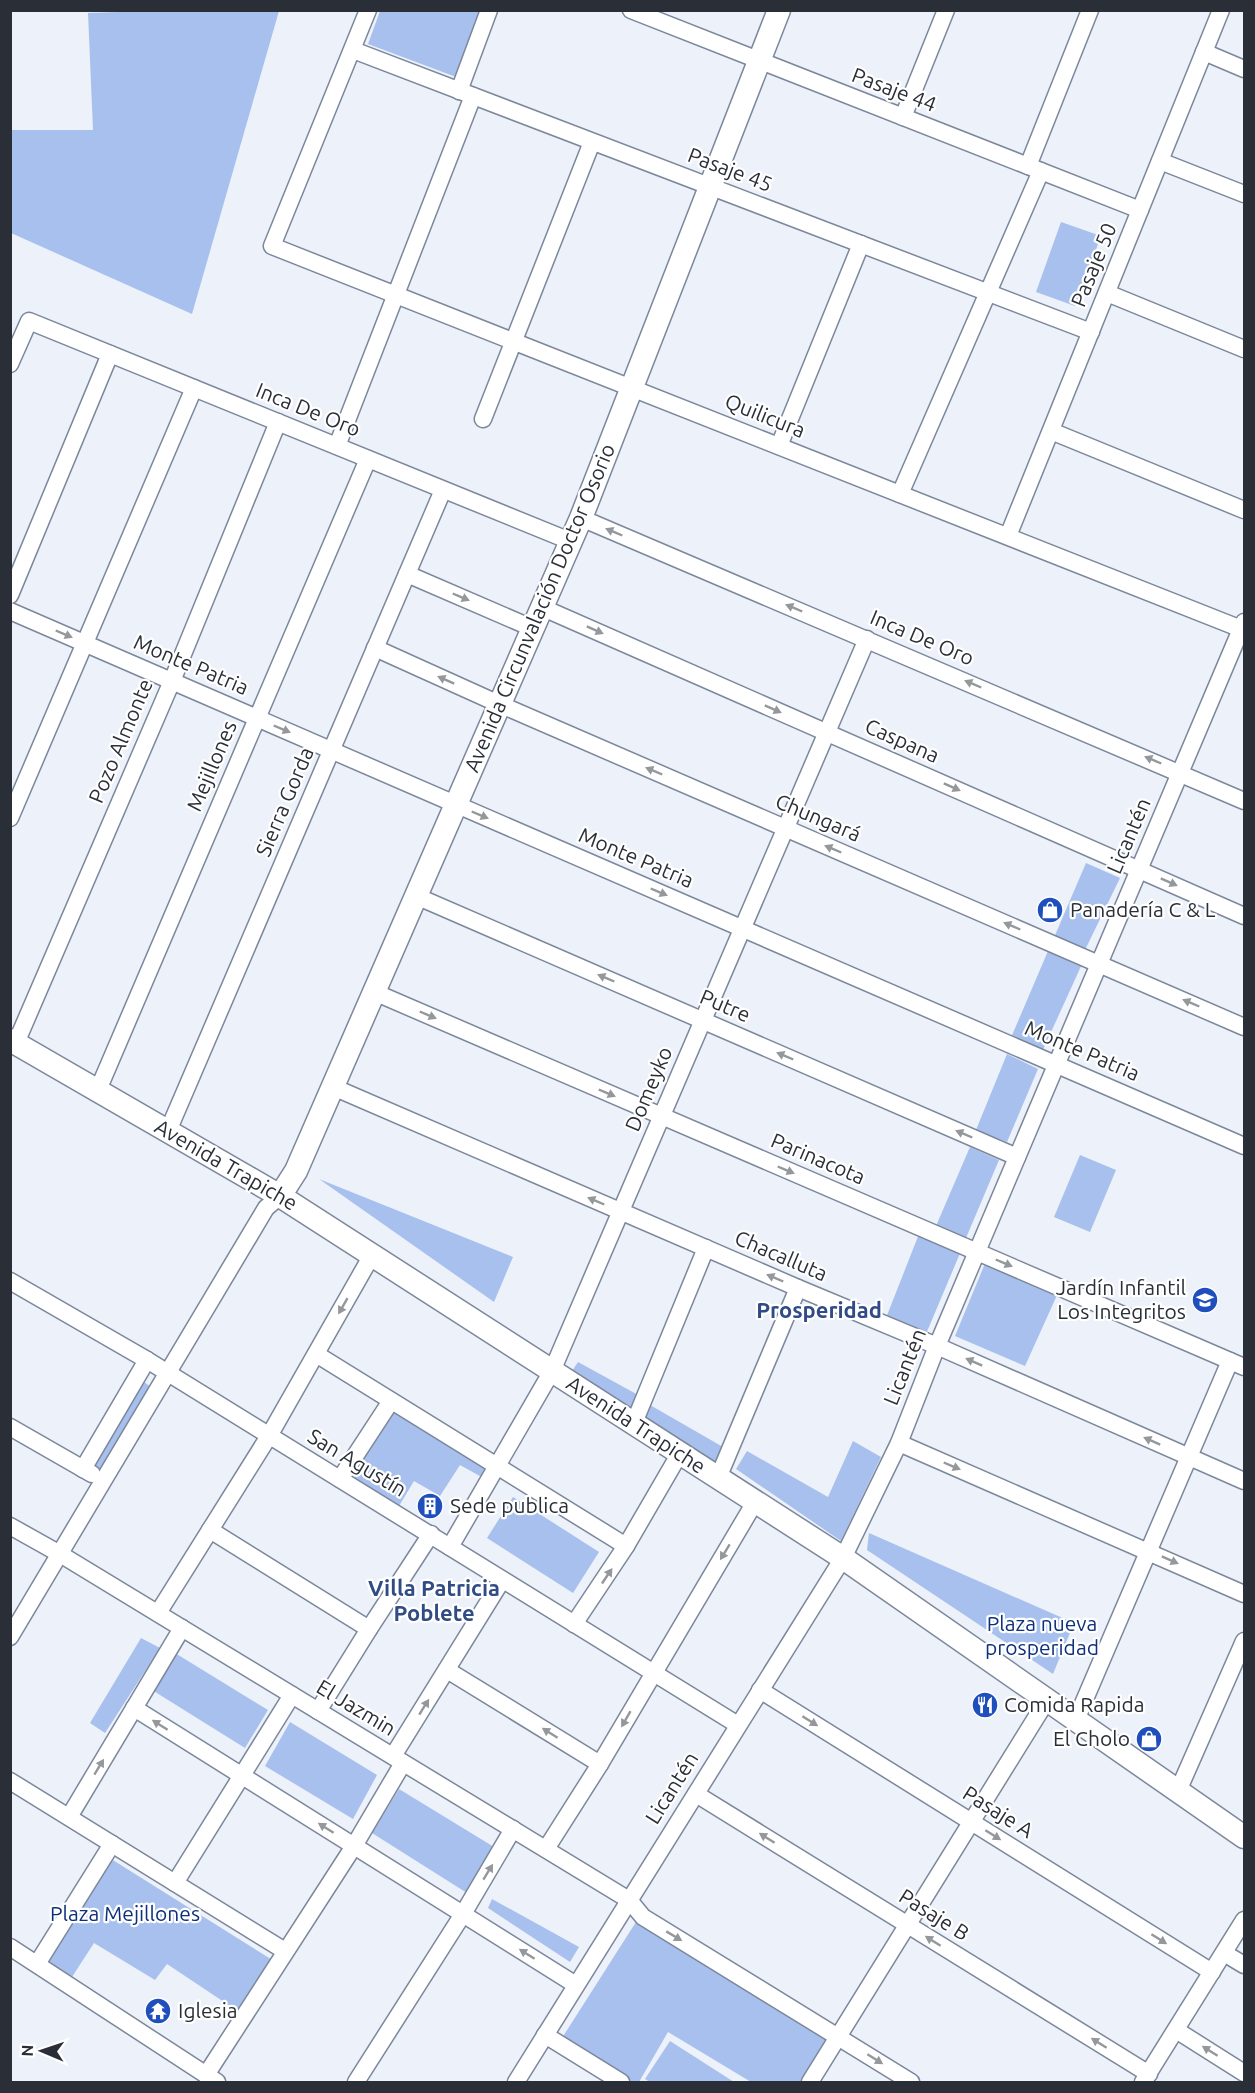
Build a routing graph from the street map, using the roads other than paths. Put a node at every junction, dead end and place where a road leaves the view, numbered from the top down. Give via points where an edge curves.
1 (368, 10) edge
2 (489, 10) edge
3 (780, 10) edge
4 (946, 10) edge
5 (1090, 10) edge
6 (1221, 10) edge
7 (636, 11) edge
8 (353, 50) junction
9 (1204, 52) junction
10 (760, 61) junction
11 (1245, 69) edge
12 (466, 94) junction
13 (903, 117) junction
14 (592, 142) junction
15 (1160, 161) junction
16 (1034, 169) junction
17 (711, 187) junction
18 (1245, 194) edge
19 (1140, 210) junction
20 (861, 244) junction
21 (988, 293) junction
22 (1107, 293) junction
23 (396, 295) junction
24 (1091, 332) junction
25 (514, 341) junction
26 (1245, 350) edge
27 (110, 354) junction
28 (10, 364) edge
29 (194, 388) junction
30 (632, 388) junction
31 (483, 419) dead end
32 (278, 422) junction
33 (1051, 431) junction
34 (338, 446) junction
35 (779, 446) junction
36 (368, 459) junction
37 (443, 490) junction
38 (900, 494) junction
39 (1245, 510) edge
40 (581, 518) junction
41 (1008, 536) junction
42 (570, 541) junction
43 (407, 574) junction
44 (10, 595) edge
45 (541, 607) junction
46 (10, 611) edge
47 (1244, 626) edge
48 (532, 628) junction
49 (867, 639) junction
50 (86, 644) junction
51 (375, 648) junction
52 (171, 681) junction
53 (499, 704) junction
54 (257, 718) junction
55 (826, 732) junction
56 (332, 750) junction
57 (1181, 772) junction
58 (1245, 801) edge
59 (456, 804) junction
60 (10, 818) edge
61 (785, 828) junction
62 (1139, 869) junction
63 (416, 896) junction
64 (1245, 916) edge
65 (742, 928) junction
66 (1099, 964) junction
67 (374, 992) junction
68 (703, 1021) junction
69 (1245, 1027) edge
70 (13, 1041) edge
71 (1057, 1064) junction
72 (333, 1087) junction
73 (98, 1090) junction
74 (662, 1116) junction
75 (168, 1131) junction
76 (1245, 1146) edge
77 (1017, 1157) junction
78 (280, 1196) junction
79 (621, 1211) junction
80 (706, 1248) junction
81 (977, 1252) junction
82 (372, 1255) junction
83 (10, 1281) edge
84 (798, 1288) junction
85 (937, 1346) junction
86 (316, 1354) junction
87 (147, 1360) junction
88 (1237, 1364) edge
89 (552, 1371) junction
90 (168, 1373) junction
91 (391, 1401) junction
92 (634, 1423) junction
93 (10, 1427) edge
94 (269, 1436) junction
95 (898, 1443) junction
96 (680, 1453) junction
97 (1188, 1457) junction
98 (498, 1465) junction
99 (83, 1469) junction
100 (718, 1478) junction
101 (340, 1479) junction
102 (103, 1480) junction
103 (1245, 1481) edge
104 (755, 1502) junction
105 (10, 1526) edge
106 (210, 1530) junction
107 (431, 1534) junction
108 (626, 1546) junction
109 (450, 1547) junction
110 (1149, 1551) junction
111 (60, 1554) junction
112 (843, 1558) junction
113 (502, 1580) junction
114 (1245, 1594) edge
115 (158, 1613) junction
116 (574, 1624) junction
117 (182, 1628) junction
118 (369, 1629) junction
119 (10, 1637) edge
120 (1245, 1641) edge
121 (447, 1670) junction
122 (653, 1673) junction
123 (760, 1690) junction
124 (292, 1695) junction
125 (1047, 1700) junction
126 (134, 1708) junction
127 (318, 1711) junction
128 (1076, 1720) junction
129 (738, 1725) junction
130 (398, 1760) junction
131 (600, 1764) junction
132 (243, 1776) junction
133 (10, 1781) edge
134 (1178, 1791) junction
135 (696, 1794) junction
136 (69, 1817) junction
137 (971, 1822) junction
138 (513, 1829) junction
139 (1245, 1838) edge
140 (112, 1844) junction
141 (354, 1846) junction
142 (546, 1849) junction
143 (175, 1883) junction
144 (629, 1900) junction
145 (463, 1914) junction
146 (1245, 1920) edge
147 (908, 1925) junction
148 (10, 1947) edge
149 (285, 1951) junction
150 (1224, 1953) junction
151 (37, 1965) junction
152 (1245, 1965) edge
153 (1212, 1972) junction
154 (576, 1985) junction
155 (1176, 2030) junction
156 (545, 2035) junction
157 (839, 2037) junction
158 (1245, 2073) edge
159 (1146, 2078) edge
160 (212, 2079) edge
161 (356, 2082) edge
162 (516, 2082) edge
163 (621, 2082) edge
164 (810, 2082) edge
165 (911, 2082) edge

1 - 8 street
2 - 12 street
3 - 10 street, Avenida Circunvalación Doctor Osorio
4 - 13 street
5 - 16 street
6 - 9 street, Pasaje 50
7 - 10 street, Pasaje 44
8 - 12 street, Pasaje 45
8 - 23 street, Quilicura via 272,246
9 - 11 street
9 - 15 street, Pasaje 50
10 - 13 street, Pasaje 44
10 - 17 street, Avenida Circunvalación Doctor Osorio
12 - 14 street, Pasaje 45
12 - 23 street
13 - 16 street, Pasaje 44
14 - 17 street, Pasaje 45
14 - 25 street
15 - 18 street
15 - 19 street, Pasaje 50
16 - 19 street, Pasaje 44
16 - 21 street
17 - 20 street, Pasaje 45
17 - 30 street, Avenida Circunvalación Doctor Osorio
19 - 22 street, Pasaje 50
20 - 21 street, Pasaje 45
20 - 35 street
21 - 24 street, Pasaje 45
21 - 38 street
22 - 24 street, Pasaje 50
22 - 26 street
23 - 25 street, Quilicura
23 - 34 street
24 - 33 street, Pasaje 50
25 - 30 street, Quilicura
25 - 31 street
27 - 28 street, Inca De Oro via 29,321
27 - 29 street, Inca De Oro
27 - 44 street
29 - 32 street, Inca De Oro
29 - 50 street
30 - 35 street, Quilicura
30 - 40 street, Avenida Circunvalación Doctor Osorio
32 - 34 street, Inca De Oro
32 - 52 street, Pozo Almonte
33 - 39 street
33 - 41 street, Pasaje 50
34 - 36 street, Inca De Oro
35 - 38 street, Quilicura
36 - 37 street, Inca De Oro
36 - 54 street, Mejillones
37 - 42 street, Inca De Oro
37 - 43 street, Sierra Gorda
38 - 41 street, Quilicura
40 - 42 street, Avenida Circunvalación Doctor Osorio
49 -> 40 street, Inca De Oro
41 - 47 street, Quilicura
42 - 45 street, Avenida Circunvalación Doctor Osorio
43 -> 48 street
43 - 51 street, Sierra Gorda
45 - 48 street, Avenida Circunvalación Doctor Osorio
45 -> 55 street, Caspana
46 -> 50 street, Monte Patria
47 - 57 street, Licantén
48 - 53 street, Avenida Circunvalación Doctor Osorio
49 - 55 street, Domeyko
57 -> 49 street, Inca De Oro
50 - 52 street, Monte Patria
50 - 60 street
53 -> 51 street, Chungará
51 - 56 street, Sierra Gorda
52 - 54 street, Monte Patria
52 - 70 street, Pozo Almonte
53 - 59 street, Avenida Circunvalación Doctor Osorio
61 -> 53 street, Chungará
54 -> 56 street, Monte Patria
54 - 73 street, Mejillones
55 - 61 street, Domeyko
55 -> 62 street, Caspana
56 - 59 street, Monte Patria
56 - 75 street, Sierra Gorda
57 - 58 street, Inca De Oro
57 - 62 street, Licantén
59 - 63 street, Avenida Circunvalación Doctor Osorio
59 -> 65 street, Monte Patria
61 - 65 street, Domeyko
66 -> 61 street, Chungará
62 -> 64 street, Caspana
62 - 66 street, Licantén
63 - 67 street, Avenida Circunvalación Doctor Osorio
68 -> 63 street, Putre
65 - 68 street, Domeyko
65 - 71 street, Monte Patria
69 -> 66 street, Chungará
66 - 71 street, Licantén
67 - 72 street, Avenida Circunvalación Doctor Osorio
67 -> 74 street, Parinacota
68 - 74 street, Domeyko
77 -> 68 street, Putre
70 - 73 street, Avenida Trapiche
71 - 76 street, Monte Patria
71 - 77 street, Licantén
72 - 78 street, Avenida Circunvalación Doctor Osorio via 296,1171
79 -> 72 street, Chacalluta
73 - 75 street, Avenida Trapiche
74 - 79 street, Domeyko
74 -> 81 street, Parinacota
75 - 78 street, Avenida Trapiche
77 - 81 street, Licantén
78 - 82 street, Avenida Trapiche
78 - 90 street via 266,1208
79 - 80 street, Chacalluta
79 - 89 street, Domeyko
84 -> 80 street, Chacalluta
80 - 92 street
81 - 85 street, Licantén
81 -> 88 street, Parinacota
82 -> 86 street
82 - 89 street, Avenida Trapiche
83 - 87 street, San Agustín
84 - 85 street, Chacalluta
84 - 100 street
85 - 95 street, Licantén
97 -> 85 street, Chacalluta
86 - 91 street
86 - 94 street
87 - 90 street, San Agustín
87 - 99 street
88 - 97 street
89 - 92 street, Avenida Trapiche
89 - 98 street, Domeyko
90 - 94 street, San Agustín
90 - 102 street
91 - 98 street
91 - 101 street
92 - 96 street, Avenida Trapiche
93 - 99 street
94 - 101 street, San Agustín
94 - 106 street
95 -> 110 street
95 - 112 street, Licantén
96 - 100 street, Avenida Trapiche
96 - 108 street
97 - 103 street, Chacalluta
97 - 110 street
98 - 108 street
98 - 109 street, Domeyko
99 - 102 street
100 - 104 street, Avenida Trapiche
101 - 107 street, San Agustín
102 - 111 street
104 - 112 street, Avenida Trapiche
104 -> 122 street
105 - 111 street, El Jazmin
106 - 115 street
106 - 118 street
107 - 109 street, San Agustín
107 - 118 street
116 -> 108 street
109 - 113 street, San Agustín
110 -> 114 street
110 - 128 street
111 - 115 street, El Jazmin
111 - 119 street
112 - 123 street, Licantén
112 - 125 street, Avenida Trapiche
113 - 116 street, San Agustín
113 - 121 street
115 - 117 street, El Jazmin
116 - 122 street, San Agustín
117 - 124 street, El Jazmin
117 - 126 street
118 - 127 street
120 - 134 street
130 -> 121 street
131 -> 121 street
122 - 129 street, San Agustín
122 -> 131 street
123 - 129 street, Licantén
123 -> 137 street, Pasaje A
124 - 127 street, El Jazmin
124 - 132 street
125 - 128 street, Avenida Trapiche
125 - 137 street
132 -> 126 street
136 -> 126 street
127 - 130 street, El Jazmin
128 - 134 street, Avenida Trapiche
129 - 135 street, Licantén
130 - 138 street, El Jazmin
130 - 141 street
131 - 142 street
141 -> 132 street
132 - 143 street
133 - 136 street
134 - 139 street, Avenida Trapiche
135 - 144 street, Licantén
147 -> 135 street, Pasaje B
136 - 140 street
137 - 147 street
137 -> 153 street, Pasaje A
138 - 142 street, El Jazmin
145 -> 138 street
140 - 143 street
140 - 151 street
141 - 145 street
141 - 149 street
142 - 144 street, El Jazmin
143 - 149 street
144 - 154 street, Licantén
144 -> 157 street, El Jazmin via 643,1917
154 -> 145 street
145 - 161 street
146 - 150 street
147 - 157 street
159 -> 147 street, Pasaje B
148 - 151 street
149 - 160 street
150 - 152 street
150 - 153 street
151 - 160 street
153 - 155 street
154 - 156 street, Licantén
158 -> 155 street
155 - 159 street
156 - 162 street, Licantén
156 - 163 street
157 - 164 street
157 -> 165 street, El Jazmin

